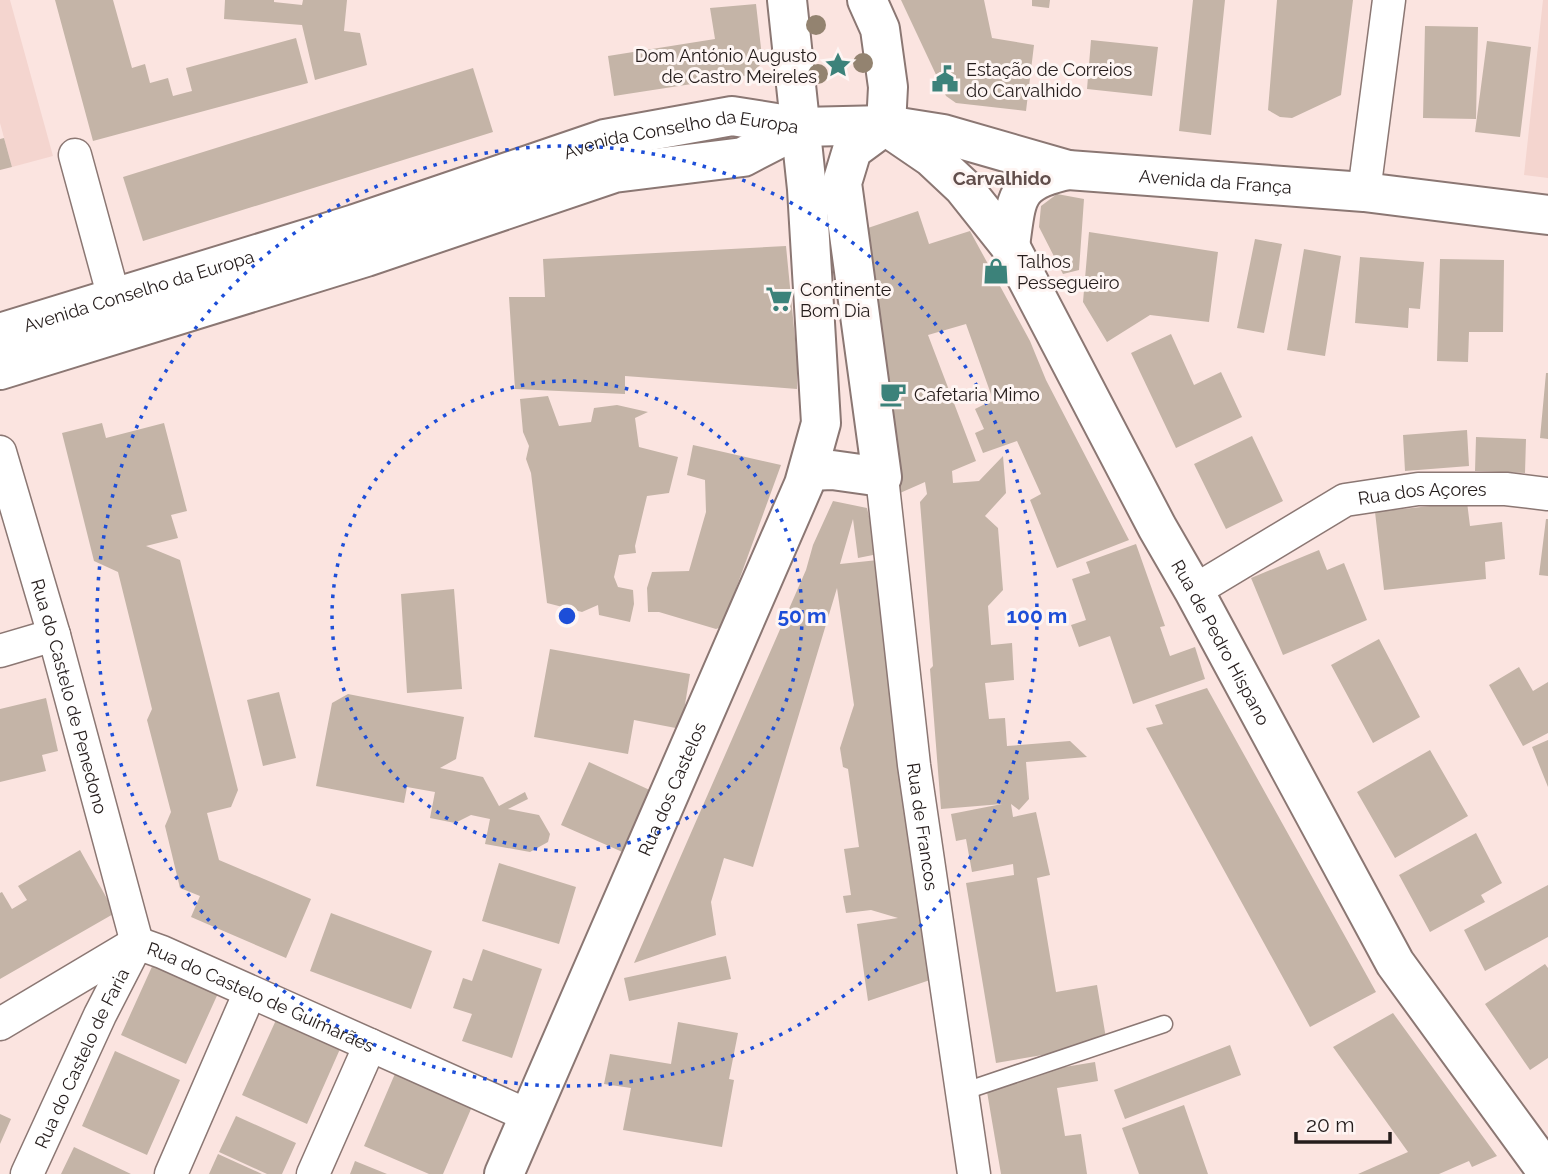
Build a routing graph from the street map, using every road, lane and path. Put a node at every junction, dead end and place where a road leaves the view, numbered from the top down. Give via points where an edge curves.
1 (787, 0) edge
2 (867, 0) edge
3 (1389, 0) edge
4 (886, 125) junction
5 (801, 127) junction
6 (75, 155) dead end
7 (1068, 170) junction
8 (1364, 192) junction
9 (1548, 215) edge
10 (1010, 246) junction
11 (114, 298) junction
12 (0, 333) edge
13 (0, 370) edge
14 (821, 423) junction
15 (876, 428) junction
16 (0, 452) edge
17 (809, 471) junction
18 (882, 477) junction
19 (1548, 495) edge
20 (1194, 591) junction
21 (54, 635) junction
22 (0, 651) edge
23 (137, 943) junction
24 (250, 992) junction
25 (0, 1024) edge
26 (1164, 1024) dead end
27 (370, 1045) junction
28 (962, 1093) junction
29 (529, 1116) junction
30 (1548, 1173) edge
31 (27, 1174) edge
32 (171, 1174) edge
33 (313, 1174) edge
34 (504, 1174) edge
35 (974, 1174) edge

1 - 5 street, Rua dos Castelos
2 - 4 street via 880,29 888,87
3 - 8 street
4 - 5 street, Avenida da França
4 - 7 street, Avenida da França via 943,134
4 - 10 street, Rua de Pedro Hispano via 963,187
4 - 15 street via 852,150 842,183
5 - 11 street, Avenida Conselho da Europa via 732,116 605,139 355,224
5 - 13 street, Avenida Conselho da Europa via 743,157 614,173 366,257
5 - 14 street, Rua dos Castelos
6 - 11 street
7 - 8 street, Avenida da França
7 - 10 street via 1043,175 1020,194
8 - 9 street, Avenida da França
10 - 20 street, Rua de Pedro Hispano
11 - 12 street, Avenida Conselho da Europa
14 - 15 street via 844,433
14 - 17 street, Rua dos Castelos
15 - 18 street
16 - 21 street, Rua do Castelo de Penedono
17 - 18 street
17 - 29 street, Rua dos Castelos
18 - 28 street, Rua de Francos via 914,765
19 - 20 street, Rua dos Açores via 1506,489 1418,489 1345,500
20 - 30 street, Rua de Pedro Hispano via 1395,963
21 - 22 street
21 - 23 street, Rua do Castelo de Penedono
23 - 24 street, Rua do Castelo de Guimarães
23 - 25 street, Rua do Castelo de Guimarães
23 - 31 street, Rua do Castelo de Faria
24 - 27 street, Rua do Castelo de Guimarães
24 - 32 street
26 - 28 lane
27 - 29 street, Rua do Castelo de Guimarães
27 - 33 street
28 - 35 street, Rua de Francos
29 - 34 street, Rua dos Castelos

